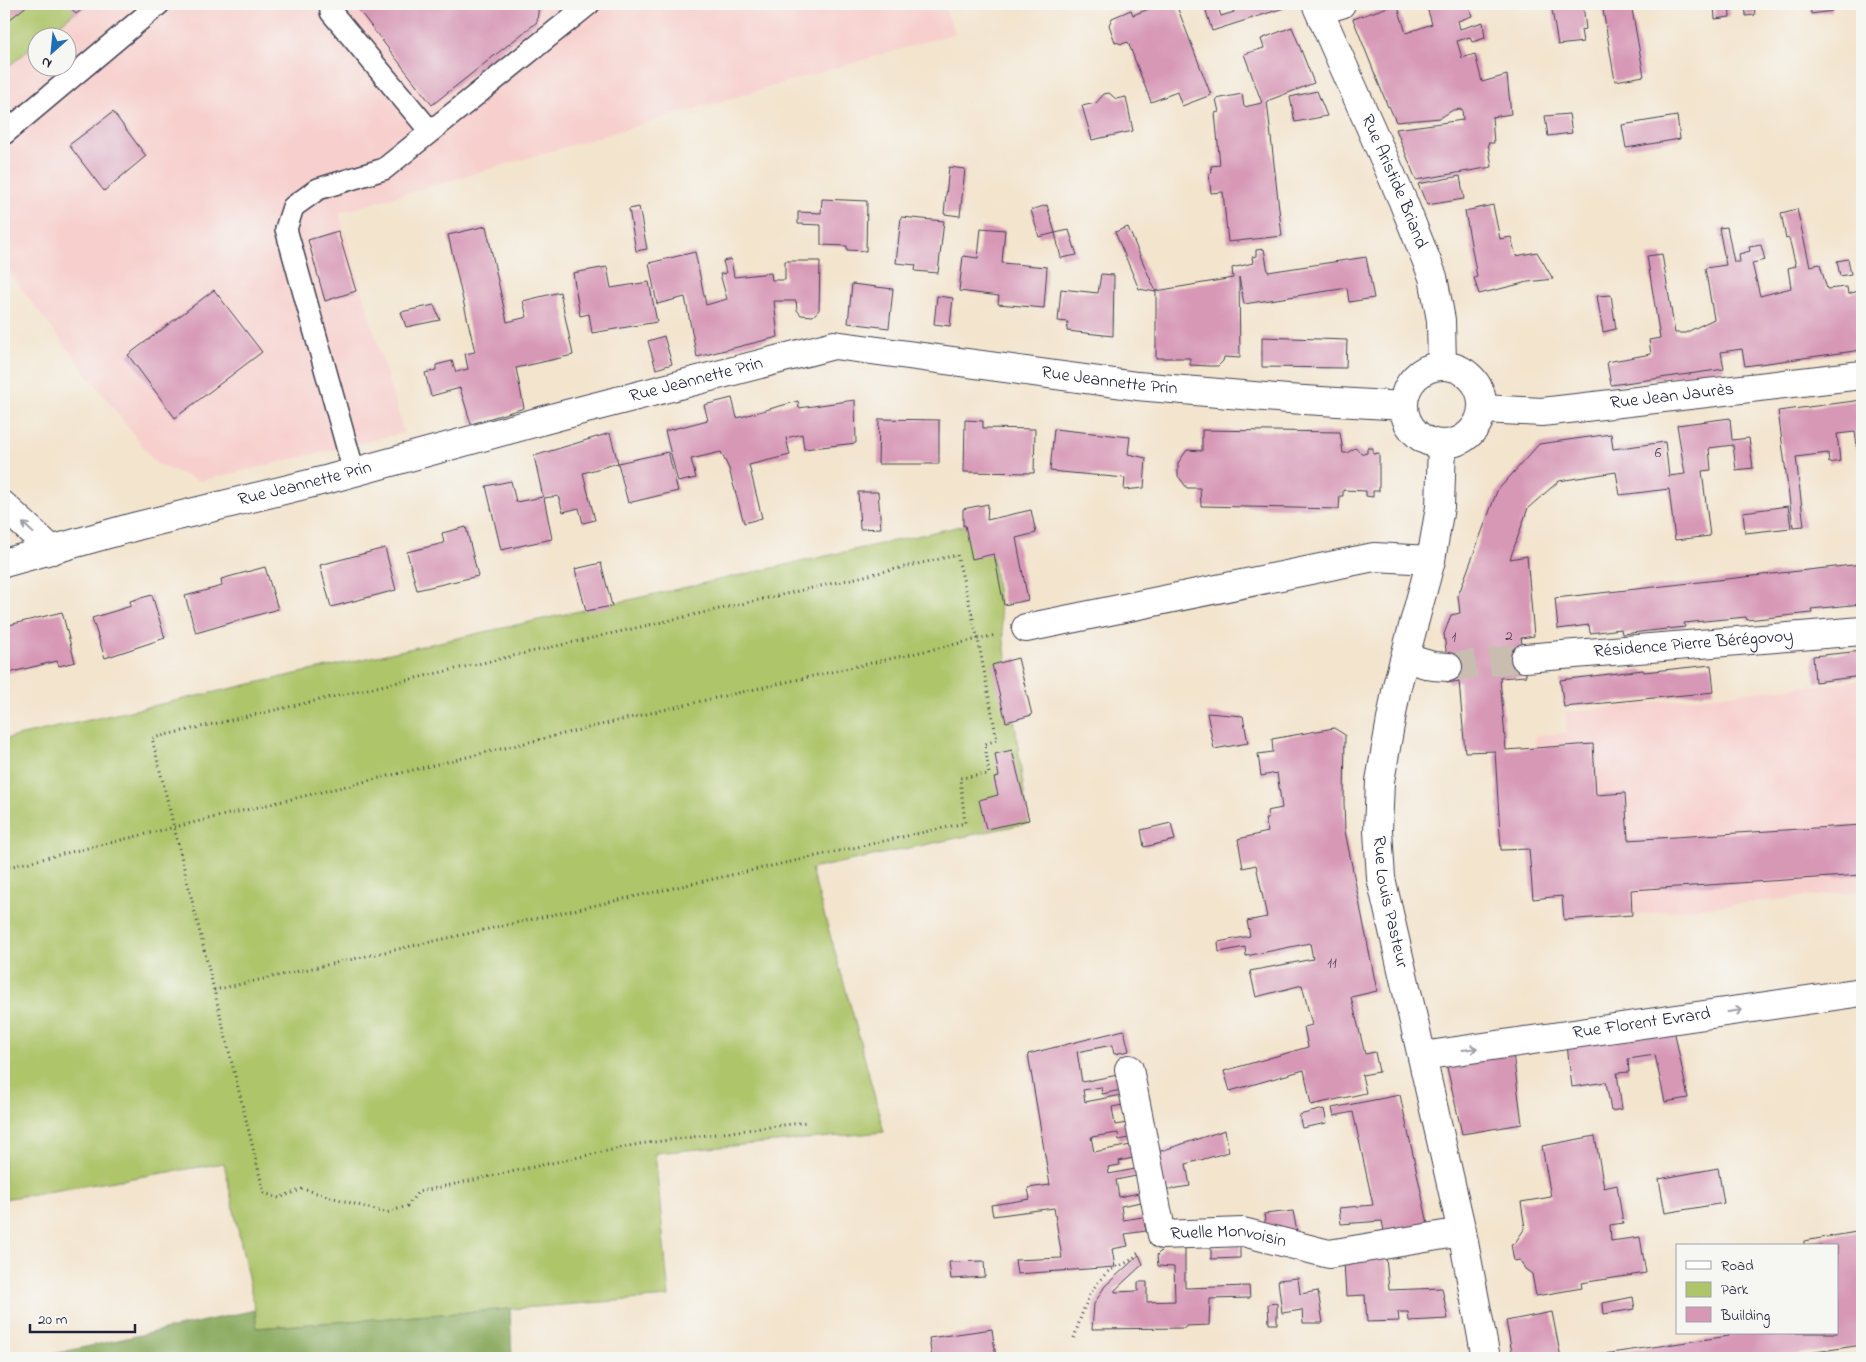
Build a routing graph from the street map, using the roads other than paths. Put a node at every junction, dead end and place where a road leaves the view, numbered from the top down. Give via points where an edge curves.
1 (159, 4) edge
2 (330, 4) edge
3 (589, 4) edge
4 (1325, 6) edge
5 (430, 131) junction
6 (4, 134) edge
7 (1442, 366) junction
8 (1862, 375) edge
9 (1404, 406) junction
10 (1482, 409) junction
11 (1442, 444) junction
12 (354, 472) junction
13 (4, 506) edge
14 (52, 550) junction
15 (1431, 560) junction
16 (4, 563) edge
17 (1026, 628) road end
18 (1862, 631) edge
19 (1405, 658) junction
20 (1525, 658) tunnel mouth
21 (1448, 667) tunnel mouth
22 (1862, 992) edge
23 (1422, 1056) junction
24 (1129, 1069) dead end
25 (1462, 1232) junction
26 (1486, 1358) edge

1 - 6 lane
2 - 5 lane via 331,12
3 - 5 lane
4 - 7 street, Rue Aristide Briand via 1434,277 1441,320
5 - 12 lane via 384,169 312,194 293,207 286,229
7 - 9 street via 1414,378
7 - 10 street via 1466,374 1476,384
8 - 10 street, Rue Jean Jaurès via 1542,412
9 - 11 street via 1406,418 1420,437
9 - 12 street, Rue Jeannette Prin via 1137,386 834,345
10 - 11 street via 1473,430 1464,438
11 - 15 street, Rue Louis Pasteur via 1440,507
12 - 14 street, Rue Jeannette Prin
14 -> 13 street
14 - 16 street, Rue Jeannette Prin
15 - 17 street via 1374,558
15 - 19 street, Rue Louis Pasteur
18 - 20 street, Résidence Pierre Bérégovoy
19 - 21 street
19 - 23 street, Rue Louis Pasteur via 1380,781 1378,831 1381,878
23 -> 22 street, Rue Florent Evrard
23 - 25 street, Rue Louis Pasteur
24 - 25 street, Ruelle Monvoisin via 1162,1235 1243,1232 1329,1254
25 - 26 street, Rue Louis Pasteur

